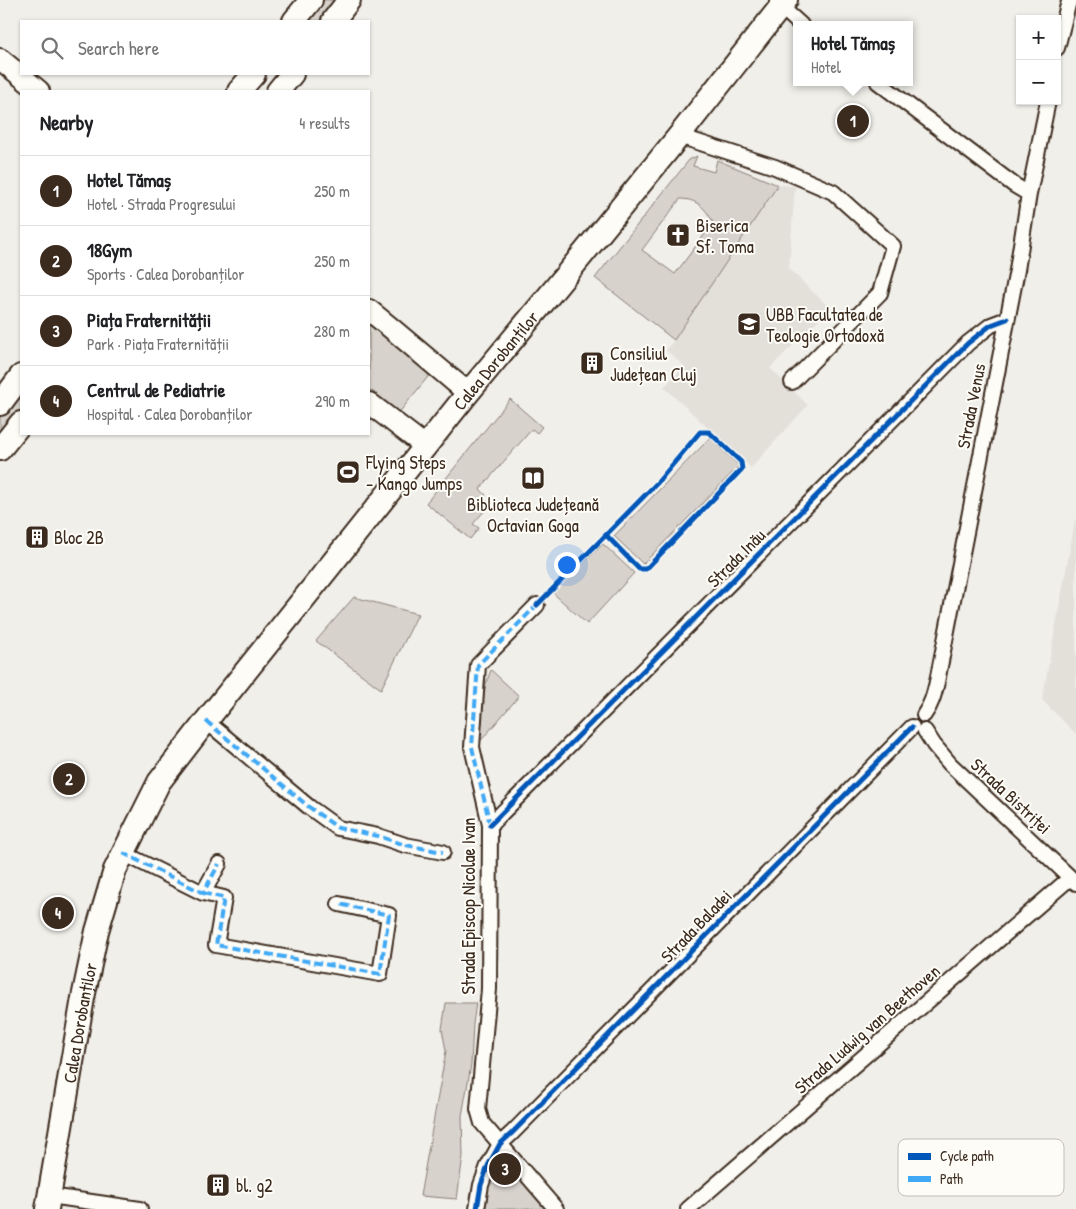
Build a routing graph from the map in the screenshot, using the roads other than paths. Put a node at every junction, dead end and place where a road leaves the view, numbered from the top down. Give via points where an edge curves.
1 (311, 0) edge
2 (350, 0) edge
3 (781, 2) edge
4 (1071, 6) edge
5 (295, 20) edge
6 (333, 20) edge
7 (798, 21) edge
8 (1061, 36) edge
9 (0, 59) edge
10 (291, 75) edge
11 (883, 86) edge
12 (38, 90) edge
13 (279, 90) edge
14 (1047, 105) edge
15 (679, 136) junction
16 (1029, 194) junction
17 (370, 311) edge
18 (1007, 319) junction
19 (20, 377) edge
20 (792, 382) dead end
21 (468, 393) junction
22 (0, 404) edge
23 (370, 404) edge
24 (20, 424) edge
25 (425, 446) junction
26 (0, 449) edge
27 (537, 605) dead end
28 (206, 721) junction
29 (919, 729) junction
30 (490, 825) junction
31 (443, 852) dead end
32 (123, 853) junction
33 (219, 864) dead end
34 (1073, 881) edge
35 (203, 893) junction
36 (339, 904) dead end
37 (500, 1144) junction
38 (48, 1203) edge
39 (140, 1209) edge
40 (477, 1209) edge
41 (556, 1209) edge
42 (688, 1209) edge

1 - 5 main road
2 - 6 main road
3 - 7 street
3 - 15 main road, Calea Dorobanților
4 - 8 street
9 - 12 main road
10 - 13 main road
11 - 16 street
14 - 16 street, Strada Venus
15 - 20 street via 775,167 834,192 893,246 880,293
15 - 21 main road, Calea Dorobanților
16 - 18 street, Strada Venus
17 - 21 main road
18 - 29 street, Strada Venus via 934,697 924,715 918,714 911,722
18 - 30 street, Strada Inău via 990,325 968,343
19 - 22 main road
21 - 25 main road, Calea Dorobanților
23 - 25 main road
24 - 26 main road
25 - 28 main road, Calea Dorobanților
27 - 30 street, Strada Episcop Nicolae Ivan via 478,664 472,746
28 - 31 street via 338,828
28 - 32 main road, Calea Dorobanților via 158,782
29 - 34 street, Strada Bistriței via 950,764
29 - 37 street, Strada Baladei via 884,754
30 - 37 street, Strada Episcop Nicolae Ivan via 489,989 478,1109 482,1123
32 - 35 street
32 - 38 main road, Calea Dorobanților via 97,931
33 - 35 street
34 - 42 street, Strada Ludwig van Beethoven
35 - 36 street via 224,898 216,946 380,974 389,915
37 - 40 street, Strada Baladei via 481,1185
37 - 41 street, Strada Episcop Nicolae Ivan
38 - 39 street, Calea Dorobanților

